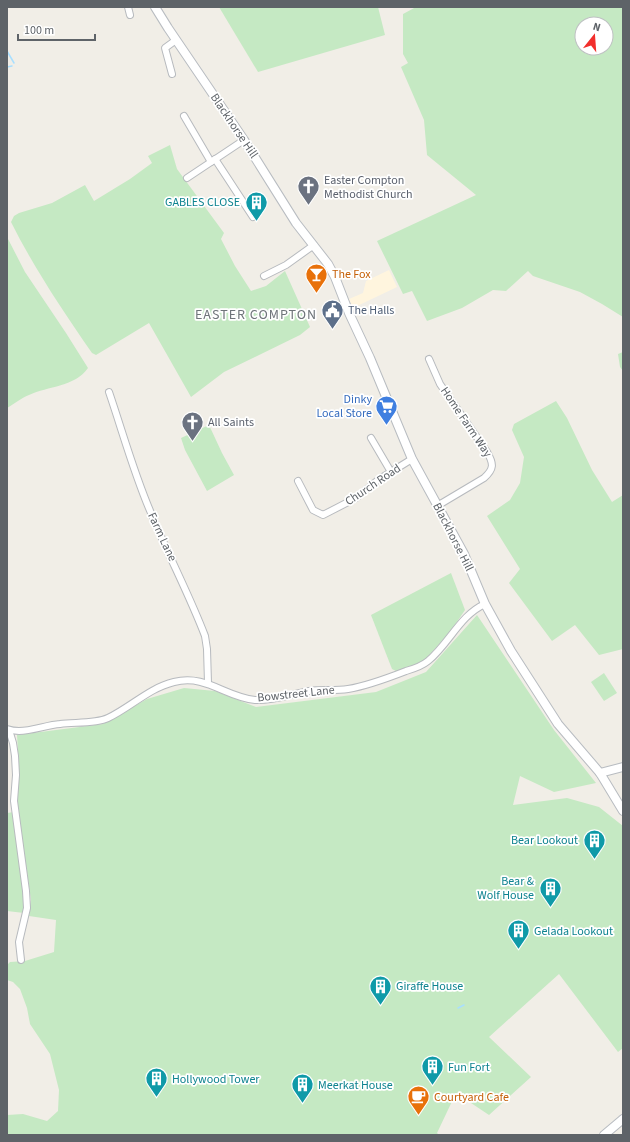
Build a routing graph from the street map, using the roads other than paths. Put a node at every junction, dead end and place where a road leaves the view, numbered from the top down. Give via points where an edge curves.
1 (128, 7) edge
2 (155, 7) edge
3 (130, 15) dead end
4 (176, 40) junction
5 (172, 74) dead end
6 (184, 116) dead end
7 (197, 121) dead end
8 (190, 126) junction
9 (244, 140) junction
10 (213, 160) junction
11 (188, 178) dead end
12 (253, 217) dead end
13 (314, 245) junction
14 (264, 276) dead end
15 (429, 359) dead end
16 (109, 392) dead end
17 (371, 438) dead end
18 (412, 459) junction
19 (391, 472) junction
20 (298, 481) dead end
21 (302, 487) junction
22 (294, 490) dead end
23 (437, 506) junction
24 (485, 604) junction
25 (208, 683) junction
26 (8, 729) edge
27 (19, 731) junction
28 (13, 743) junction
29 (623, 767) edge
30 (600, 773) junction
31 (623, 811) edge
32 (21, 960) dead end
33 (623, 1119) edge
34 (604, 1135) edge

1 - 3 street
2 - 4 main road, Blackhorse Hill
4 - 5 street via 165,48
4 - 9 main road, Blackhorse Hill
6 - 8 street
7 - 8 street
8 - 10 street
9 - 10 street
9 - 13 main road, Blackhorse Hill via 296,223
10 - 11 street
10 - 12 street
13 - 14 street via 286,265
13 - 18 main road, Blackhorse Hill via 335,277
15 - 23 street, Home Farm Way via 440,384 487,452 492,465 490,473 484,478
16 - 25 street, Farm Lane via 144,495 205,636
17 - 19 street
18 - 19 street, Church Road
18 - 23 main road, Blackhorse Hill
19 - 21 street, Church Road via 356,498 323,515 313,510
20 - 21 street, Church Road
21 - 22 street
23 - 24 main road, Blackhorse Hill via 464,554
24 - 25 street, Bowstreet Lane via 460,624 427,662 360,686 256,700
24 - 30 main road, Blackhorse Hill via 511,651 558,724
25 - 27 street, Bowstreet Lane via 186,680 163,685 106,719
26 - 27 street, Bowstreet Lane
26 - 28 street
27 - 28 street
28 - 32 street via 16,774 14,801 27,908 19,942
29 - 30 main road
30 - 31 main road, Blackhorse Hill
33 - 34 main road

